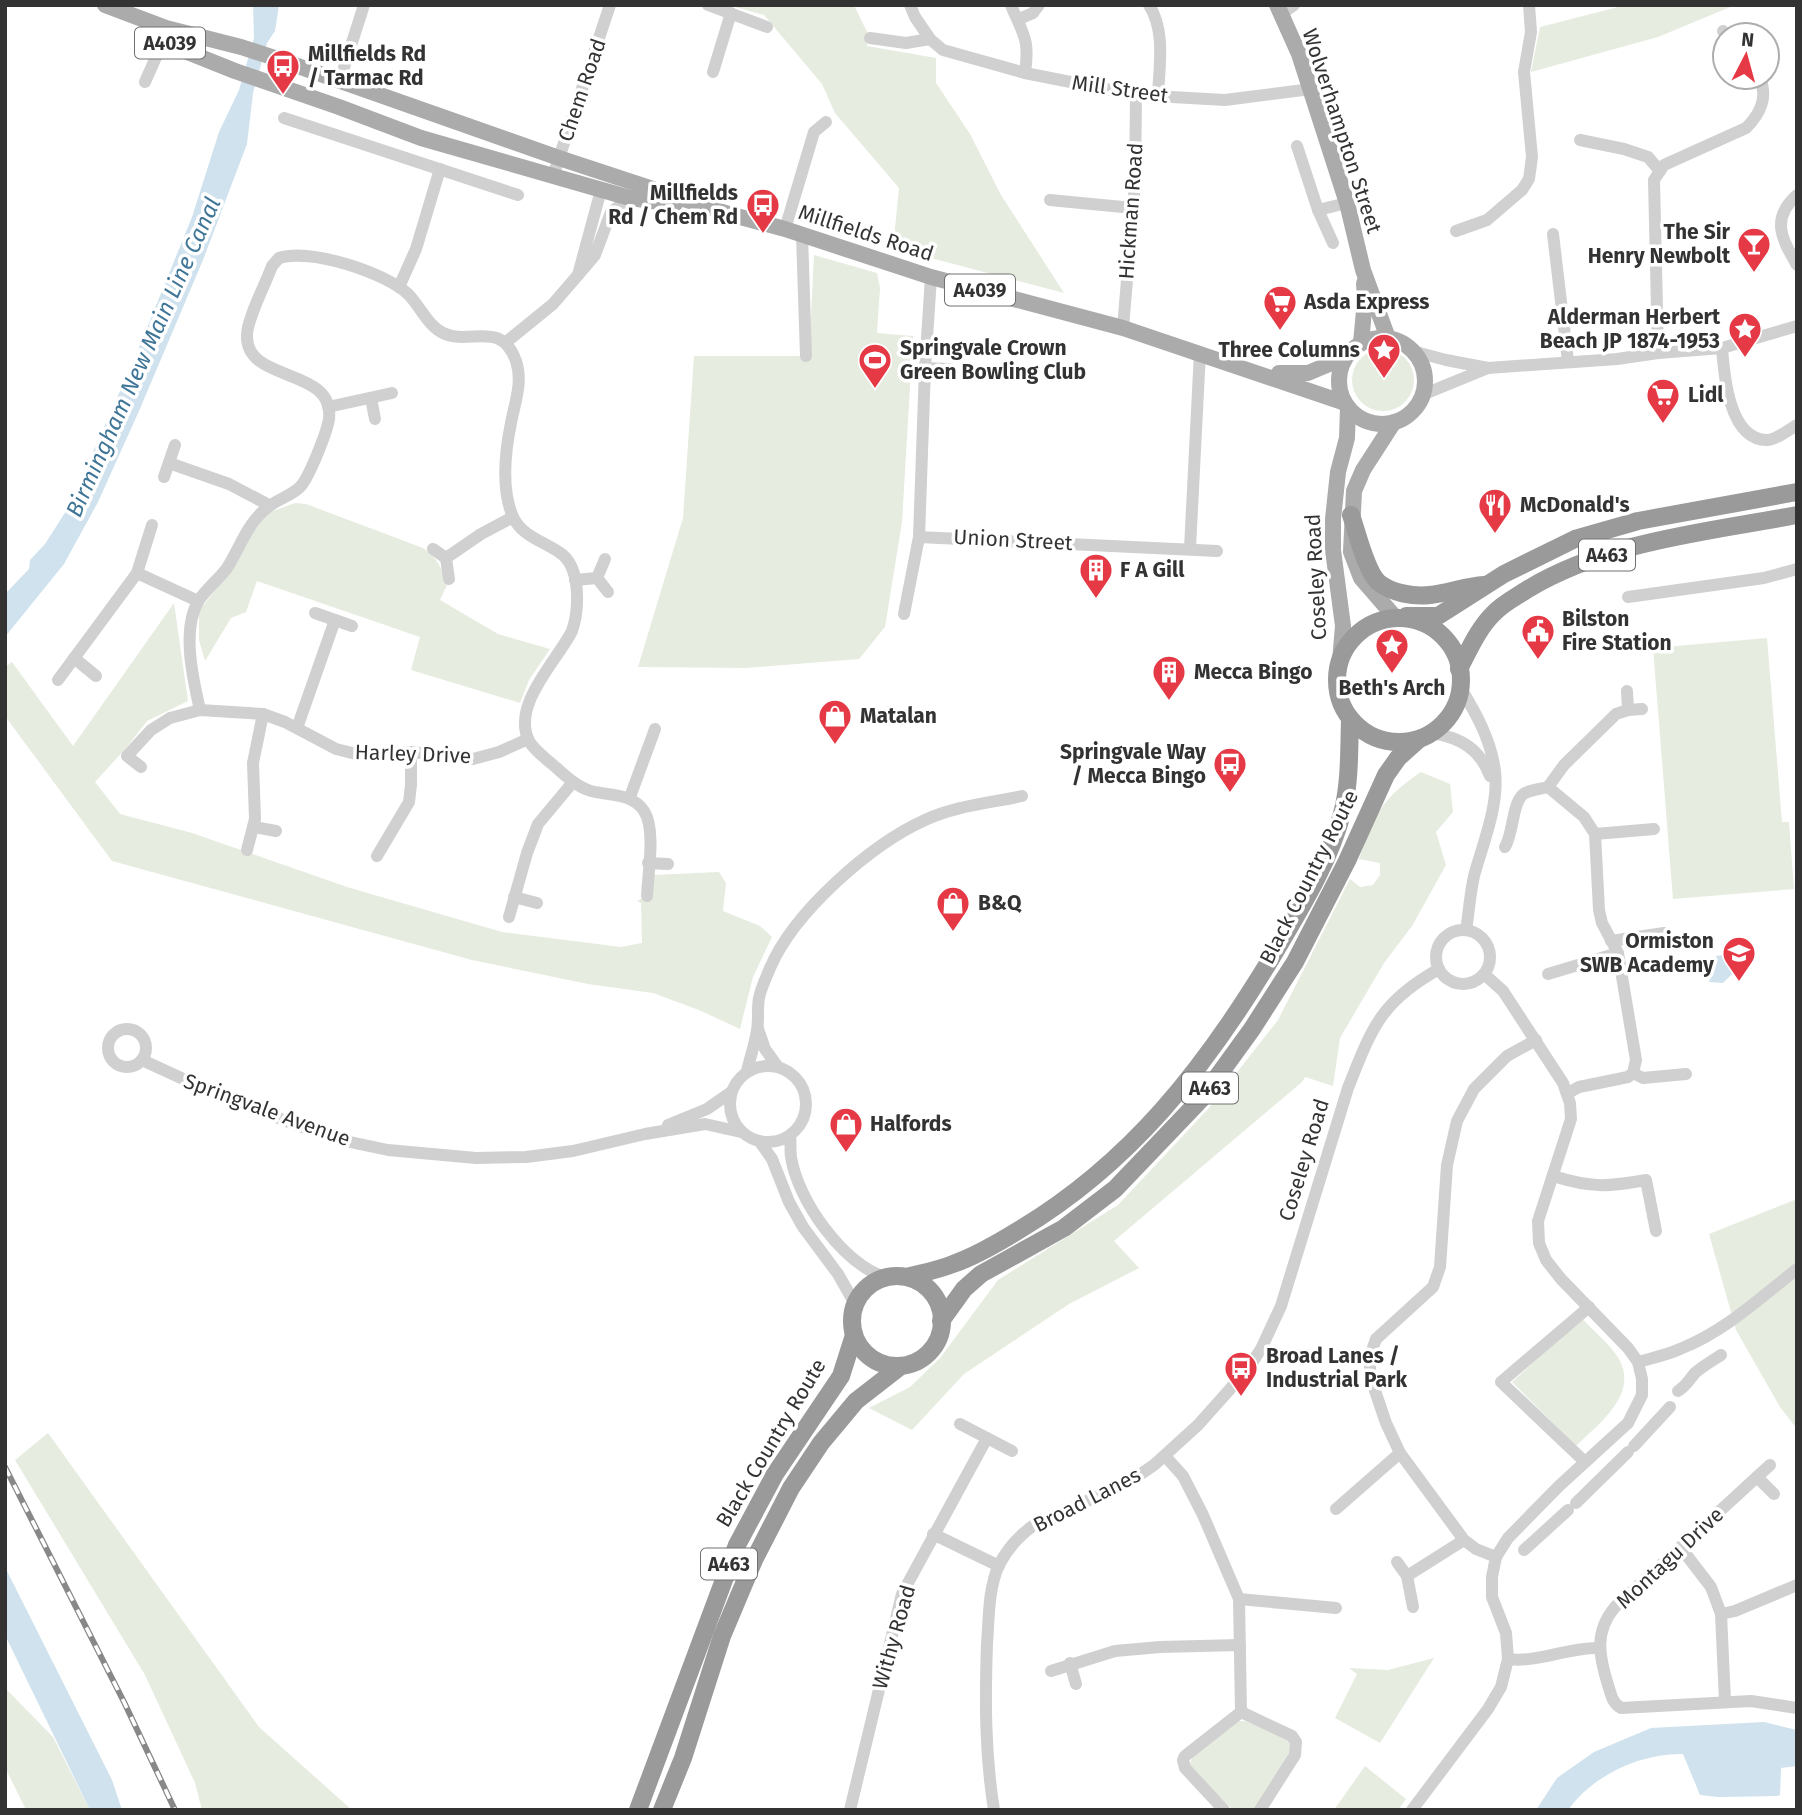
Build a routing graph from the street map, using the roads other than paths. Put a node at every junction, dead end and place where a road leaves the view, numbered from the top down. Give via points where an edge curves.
1 (364, 5) edge
2 (610, 5) edge
3 (708, 5) edge
4 (910, 5) edge
5 (1011, 5) edge
6 (1039, 5) edge
7 (1149, 5) edge
8 (1529, 5) edge
9 (107, 6) edge
10 (1284, 8) edge
11 (731, 13) junction
12 (1019, 19) junction
13 (767, 26) dead end
14 (165, 34) junction
15 (870, 38) dead end
16 (932, 41) junction
17 (713, 72) dead end
18 (1025, 73) junction
19 (340, 80) junction
20 (145, 82) dead end
21 (1311, 89) junction
22 (1762, 91) edge
23 (1136, 95) junction
24 (1158, 96) junction
25 (428, 111) junction
26 (284, 118) dead end
27 (826, 122) dead end
28 (421, 138) junction
29 (1580, 140) dead end
30 (1297, 146) dead end
31 (559, 158) junction
32 (440, 169) junction
33 (1660, 171) junction
34 (554, 176) junction
35 (601, 190) junction
36 (518, 195) dead end
37 (1797, 195) edge
38 (630, 198) junction
39 (1050, 200) dead end
40 (1347, 203) junction
41 (712, 208) junction
42 (1133, 208) junction
43 (1318, 210) junction
44 (785, 229) junction
45 (1456, 231) dead end
46 (1553, 234) dead end
47 (802, 235) junction
48 (1333, 243) dead end
49 (1797, 265) edge
50 (1363, 270) junction
51 (578, 275) junction
52 (930, 276) junction
53 (398, 287) junction
54 (1797, 326) edge
55 (1123, 328) junction
56 (1388, 338) junction
57 (505, 343) junction
58 (1361, 343) junction
59 (1721, 348) junction
60 (1412, 351) junction
61 (1200, 352) junction
62 (1658, 353) junction
63 (806, 356) dead end
64 (1346, 357) junction
65 (1568, 361) junction
66 (925, 368) junction
67 (1488, 368) junction
68 (949, 369) dead end
69 (1249, 369) junction
70 (392, 393) dead end
71 (1422, 395) junction
72 (371, 398) junction
73 (1347, 405) junction
74 (328, 407) junction
75 (375, 419) dead end
76 (1394, 422) junction
77 (1797, 425) edge
78 (175, 445) dead end
79 (169, 463) junction
80 (164, 477) dead end
81 (1797, 492) edge
82 (269, 505) junction
83 (1797, 515) edge
84 (1351, 516) junction
85 (513, 517) junction
86 (152, 525) dead end
87 (919, 537) junction
88 (1190, 548) junction
89 (433, 549) dead end
90 (1217, 551) dead end
91 (446, 558) junction
92 (605, 559) dead end
93 (1797, 569) edge
94 (137, 573) junction
95 (597, 578) junction
96 (449, 579) dead end
97 (575, 580) junction
98 (1488, 585) junction
99 (608, 592) dead end
100 (1628, 597) dead end
101 (198, 601) junction
102 (315, 613) dead end
103 (904, 614) dead end
104 (1400, 616) junction
105 (335, 620) junction
106 (352, 626) dead end
107 (74, 658) junction
108 (1340, 661) junction
109 (1459, 669) junction
110 (96, 676) dead end
111 (58, 680) dead end
112 (1460, 687) junction
113 (1627, 691) dead end
114 (1642, 709) dead end
115 (200, 710) junction
116 (1628, 710) junction
117 (263, 714) junction
118 (1350, 720) junction
119 (297, 727) junction
120 (655, 729) dead end
121 (1425, 737) junction
122 (528, 739) junction
123 (411, 752) junction
124 (141, 767) dead end
125 (573, 782) junction
126 (1494, 786) junction
127 (1548, 787) junction
128 (1022, 796) dead end
129 (631, 797) junction
130 (254, 827) junction
131 (1654, 829) dead end
132 (276, 831) dead end
133 (1595, 834) junction
134 (1505, 847) dead end
135 (247, 850) dead end
136 (377, 856) dead end
137 (648, 863) junction
138 (668, 863) dead end
139 (647, 895) dead end
140 (514, 897) junction
141 (537, 903) dead end
142 (509, 917) dead end
143 (1466, 930) junction
144 (1664, 933) dead end
145 (1611, 941) junction
146 (1618, 953) junction
147 (1439, 969) junction
148 (1485, 974) junction
149 (1548, 974) dead end
150 (757, 1029) junction
151 (1536, 1040) junction
152 (142, 1060) dead end
153 (778, 1067) junction
154 (747, 1072) junction
155 (1633, 1073) junction
156 (1685, 1074) dead end
157 (730, 1093) junction
158 (1568, 1093) junction
159 (741, 1132) junction
160 (645, 1134) junction
161 (790, 1135) junction
162 (760, 1142) junction
163 (1553, 1176) junction
164 (1656, 1231) dead end
165 (1797, 1269) edge
166 (884, 1277) junction
167 (907, 1277) junction
168 (855, 1304) junction
169 (1589, 1307) junction
170 (942, 1321) junction
171 (854, 1335) junction
172 (1702, 1339) junction
173 (1638, 1362) junction
174 (901, 1366) junction
175 (1236, 1383) joint
176 (1678, 1391) dead end
177 (1670, 1407) dead end
178 (1635, 1411) junction
179 (960, 1424) dead end
180 (1654, 1424) junction
181 (987, 1438) junction
182 (1012, 1451) dead end
183 (1400, 1453) junction
184 (1165, 1456) junction
185 (1589, 1458) junction
186 (1770, 1465) dead end
187 (1609, 1471) junction
188 (1757, 1477) junction
189 (1774, 1494) dead end
190 (1336, 1509) dead end
191 (1530, 1516) junction
192 (1544, 1531) junction
193 (933, 1534) junction
194 (1464, 1540) junction
195 (1681, 1548) junction
196 (1524, 1550) dead end
197 (1496, 1557) junction
198 (1397, 1562) dead end
199 (999, 1566) junction
200 (1407, 1576) junction
201 (1796, 1589) edge
202 (1239, 1600) junction
203 (1413, 1607) dead end
204 (1336, 1608) dead end
205 (1721, 1614) junction
206 (1240, 1645) junction
207 (1599, 1648) junction
208 (1508, 1659) junction
209 (1070, 1663) junction
210 (1051, 1671) dead end
211 (1076, 1684) dead end
212 (1725, 1701) junction
213 (1797, 1708) edge
214 (1241, 1712) junction
215 (672, 1787) junction
216 (638, 1810) edge
217 (662, 1810) edge
218 (671, 1810) edge
219 (850, 1810) edge
220 (994, 1810) edge
221 (1224, 1810) edge
222 (1260, 1810) edge
223 (1412, 1810) edge

1 - 19 street
2 - 31 street, Chem Road
3 - 11 street
4 - 16 street
5 - 12 street
6 - 12 street
7 - 24 street via 1158,28
8 - 45 street via 1531,32 1524,72 1532,157 1529,179 1488,220
9 - 14 main road, A4039
10 - 21 main road, Wolverhampton Street
11 - 13 street
11 - 17 street
12 - 18 street via 1028,53
14 - 19 main road, Millfields Road / A4039 via 241,47
14 - 20 street
14 - 28 main road, Millfields Road / A4039 via 185,51 234,71
15 - 16 street
16 - 18 street, Mill Street via 955,55
18 - 23 street, Mill Street
19 - 25 main road, Millfields Road / A4039
21 - 24 street, Mill Street via 1225,100
21 - 40 main road, Wolverhampton Street
22 - 33 street via 1756,118 1746,128 1664,165
23 - 24 street, Mill Street
23 - 42 street, Hickman Road
25 - 28 main road
25 - 31 main road, Millfields Road / A4039
26 - 32 street
27 - 44 street via 814,132
28 - 34 main road, Millfields Road / A4039
29 - 33 street via 1648,157
30 - 43 street
31 - 34 street, Chem Road
31 - 41 main road, Millfields Road / A4039
32 - 36 street
32 - 53 street via 416,249
33 - 62 street via 1654,180
34 - 35 main road, Millfields Road / A4039
35 - 38 main road, Millfields Road / A4039
35 - 51 street
37 - 49 street via 1784,211 1781,233
38 - 41 main road, Millfields Road / A4039
38 - 51 street via 611,212 594,255
39 - 42 street
40 - 43 street
40 - 50 main road, Wolverhampton Street
41 - 44 main road, Millfields Road / A4039
42 - 55 street, Hickman Road
43 - 48 street
44 - 47 main road, Millfields Road / A4039
46 - 65 street
47 - 52 main road, Millfields Road / A4039
47 - 63 street
50 - 56 main road
50 - 58 main road
51 - 57 street via 554,304
52 - 55 main road, Millfields Road / A4039
52 - 66 street
53 - 57 street via 444,334 490,335
53 - 74 street via 383,277 300,254 279,258 272,266 247,331 247,345 267,367 315,388
54 - 59 street
55 - 61 main road, Millfields Road / A4039
56 - 58 main road
56 - 60 main road
57 - 85 street via 520,380 505,470
58 - 64 main road, A4039
59 - 62 street
59 - 77 street via 1728,401 1748,433 1770,440
60 - 67 street
60 - 71 main road via 1423,369
61 - 69 main road, Millfields Road / A4039
61 - 88 street
62 - 65 street
64 - 69 main road, Millfields Road / A4039 via 1296,375
64 - 73 main road via 1339,378
65 - 67 street
66 - 68 street
66 - 87 street
67 - 71 street
69 - 73 main road, Millfields Road / A4039
70 - 72 street
71 - 76 main road via 1412,410
72 - 74 street
72 - 75 street
73 - 76 main road, A4039 via 1370,422
73 - 108 main road, Coseley Road via 1347,438 1333,519 1343,626
74 - 82 street via 325,433 303,481
76 - 84 main road, Coseley Road via 1363,470
78 - 79 street
79 - 80 street
79 - 82 street via 229,484
81 - 98 highway, A463 via 1638,521 1575,539
82 - 101 street via 251,523 227,567
83 - 109 highway, A463 via 1643,545 1569,568 1492,614
84 - 98 highway via 1369,568 1377,581 1396,591 1432,595
84 - 104 main road, Coseley Road via 1351,552 1361,578
85 - 91 street
85 - 97 street via 535,540 564,556
86 - 94 street
87 - 88 street, Union Street
87 - 103 street
88 - 90 street, Union Street
89 - 91 street
91 - 96 street
92 - 95 street
93 - 100 street
94 - 101 street
94 - 107 street
95 - 97 street
95 - 99 street
97 - 122 street via 576,621 531,697 524,719
98 - 104 highway, A463 via 1438,616
101 - 115 street via 190,663
102 - 105 street
104 - 108 highway, A463 via 1367,627
104 - 109 highway, A463 via 1422,622 1446,641
105 - 106 street
105 - 119 street
107 - 110 street
107 - 111 street
108 - 118 highway, A463 via 1338,692
109 - 112 highway, A463
112 - 121 highway, A463 via 1451,715
112 - 126 street via 1488,741
113 - 116 street
114 - 116 street
115 - 117 street, Harley Drive
115 - 124 street, Harley Drive via 170,718 151,730 127,756
116 - 127 street via 1616,714
117 - 119 street, Harley Drive
117 - 130 street via 253,763
118 - 121 highway via 1383,741 1402,743
118 - 167 highway, Black Country Route / A463 via 1346,791 1336,834 1293,922 1188,1083 1110,1166 1052,1210 954,1264
119 - 123 street, Harley Drive via 336,749 356,754
120 - 129 street
121 - 126 street via 1450,736 1476,751
121 - 170 highway, Black Country Route / A463 via 1398,758 1386,775 1295,962 1202,1097 1115,1189 1064,1228 981,1274 964,1289
122 - 123 street, Harley Drive via 472,759
122 - 125 street
123 - 136 street via 409,802
125 - 129 street via 584,789
125 - 140 street via 538,824
126 - 143 street
127 - 133 street via 1584,817
127 - 134 street via 1522,794 1517,800
128 - 150 street via 965,806 926,820 882,844 834,884 792,930 771,966 759,998
129 - 137 street via 652,829
130 - 132 street
130 - 135 street
131 - 133 street
133 - 145 street via 1599,910
137 - 138 street
137 - 139 street
140 - 141 street
140 - 142 street
143 - 147 street via 1447,934 1439,944
143 - 148 street via 1477,933 1488,946
144 - 145 street
145 - 146 street
146 - 149 street
146 - 155 street via 1633,1034
147 - 148 street via 1457,983 1467,984
147 - 175 street, Coseley Road via 1392,1001 1371,1035 1348,1088 1281,1306 1261,1349
148 - 151 street via 1503,991
150 - 153 street
150 - 154 street
151 - 158 street
151 - 183 street via 1507,1056 1474,1089 1457,1121 1447,1165 1440,1267 1433,1287 1376,1339 1370,1356 1370,1376
152 - 160 street, Springvale Avenue via 296,1125 388,1150 476,1158 526,1157
153 - 154 street
153 - 161 street via 799,1081 806,1100 802,1122
154 - 157 street
155 - 156 street via 1643,1078
155 - 158 street
157 - 159 street via 730,1114
157 - 160 street, Springvale Avenue via 707,1109
158 - 163 street via 1571,1119
159 - 160 street, Springvale Avenue via 705,1124
159 - 162 street
161 - 162 street
161 - 166 street via 798,1179 823,1226 852,1258
162 - 168 street via 803,1227
163 - 164 street via 1606,1187 1646,1180
163 - 169 street via 1538,1221 1539,1243 1546,1260
165 - 172 street
166 - 167 highway, A463
166 - 168 highway via 867,1287
167 - 170 highway via 929,1290 939,1304
168 - 171 highway, A463
169 - 173 street
169 - 185 street via 1501,1382
170 - 174 highway, A463 via 930,1351
171 - 174 highway via 871,1358
171 - 216 highway, Black Country Route / A463 via 841,1376 775,1474 737,1545
172 - 173 street
172 - 176 street via 1718,1357
173 - 178 street via 1642,1395
174 - 215 highway, Black Country Route / A463 via 856,1401 791,1488 722,1636
175 - 184 street, Broad Lanes
177 - 180 street
178 - 180 street
178 - 185 street
179 - 181 street
180 - 187 street
181 - 182 street
181 - 193 street, Withy Road
183 - 190 street
183 - 194 street
184 - 199 street, Broad Lanes via 1129,1482 1034,1525
184 - 202 street via 1183,1476 1198,1505
185 - 187 street
185 - 191 street
186 - 188 street, Montagu Drive
187 - 192 street
188 - 189 street
188 - 195 street, Montagu Drive
191 - 192 street
191 - 197 street
192 - 196 street
193 - 199 street
193 - 219 street, Withy Road via 902,1594
194 - 197 street
194 - 200 street
195 - 205 street via 1711,1587
195 - 207 street, Montagu Drive via 1609,1615
197 - 208 street via 1492,1597 1506,1633
198 - 200 street
199 - 220 street, Broad Lanes via 992,1588 985,1699
200 - 203 street
201 - 205 street
202 - 204 street
202 - 206 street
205 - 212 street
206 - 209 street via 1115,1651
206 - 214 street
207 - 208 street
207 - 212 street, Montagu Drive via 1613,1700 1622,1708
208 - 223 street via 1501,1687 1488,1709
209 - 210 street
209 - 211 street
212 - 213 street
214 - 221 street via 1183,1760 1185,1768
214 - 222 street via 1292,1736 1297,1747
215 - 217 highway, Black Country Route / A463
215 - 218 street

